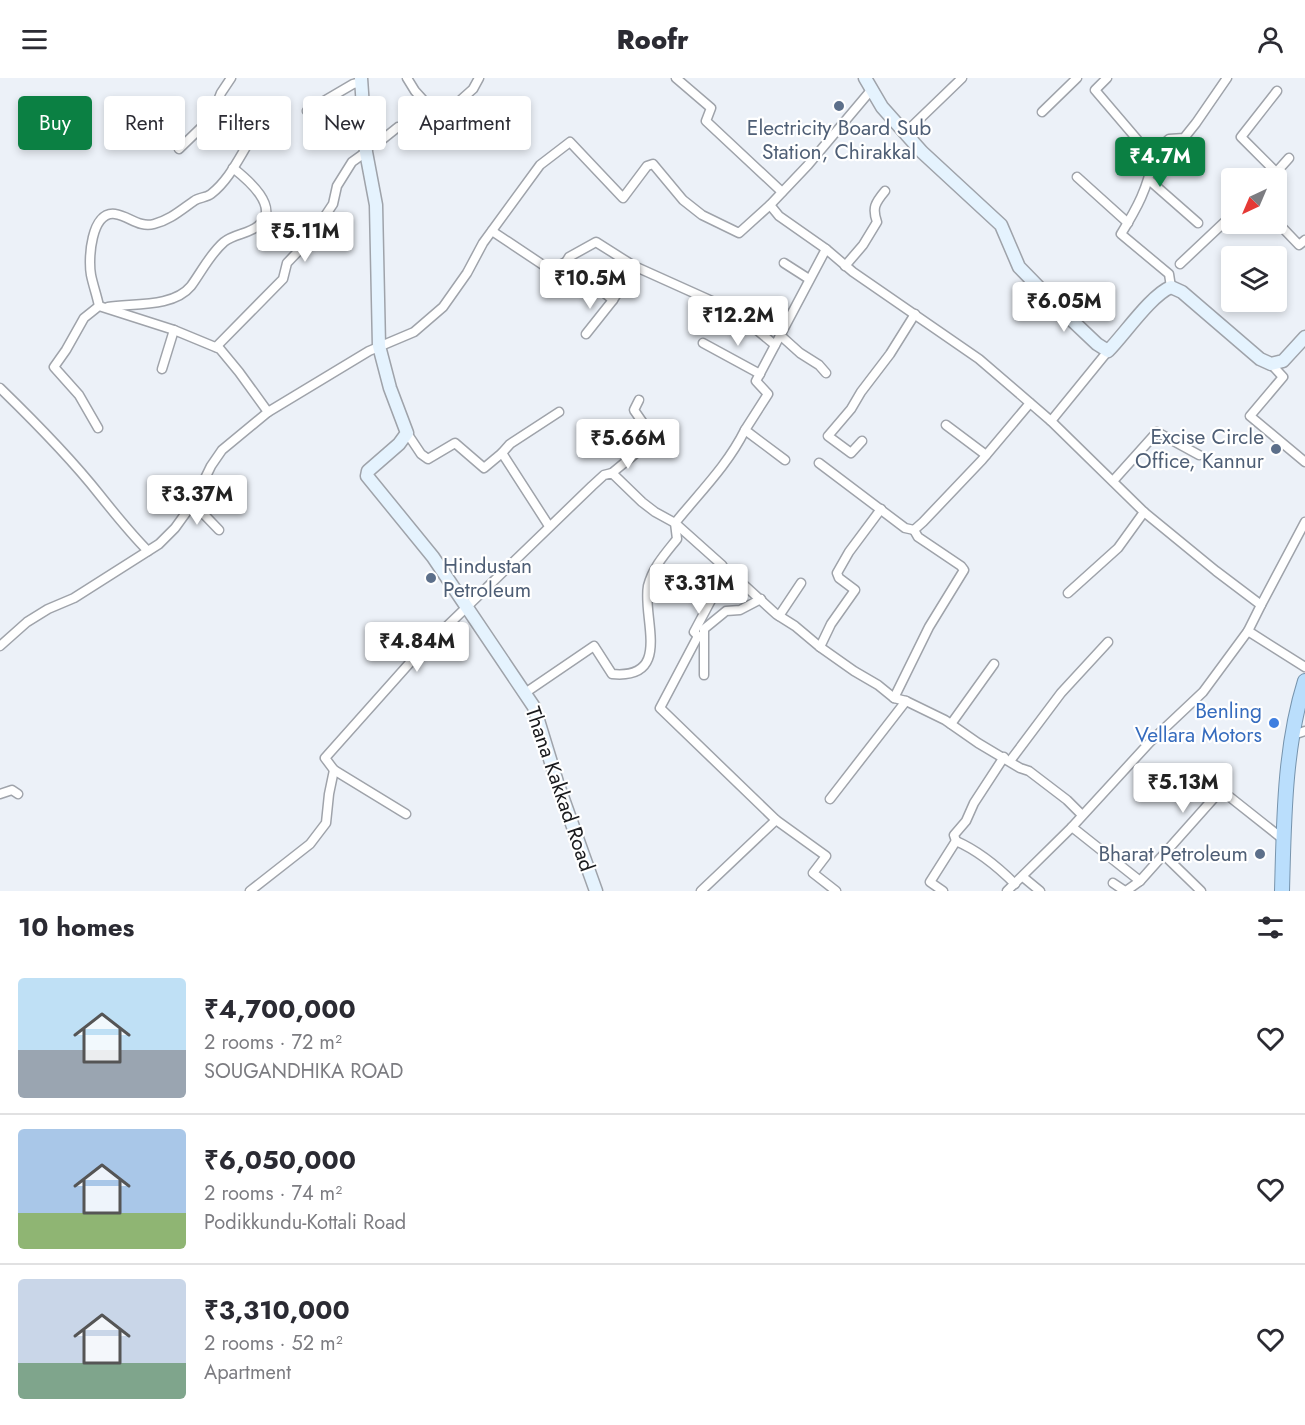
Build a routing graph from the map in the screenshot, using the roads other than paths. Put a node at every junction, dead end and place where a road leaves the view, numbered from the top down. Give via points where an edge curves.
1 (231, 78) edge
2 (407, 78) edge
3 (479, 78) edge
4 (676, 78) edge
5 (962, 78) edge
6 (1077, 78) edge
7 (1107, 78) edge
8 (1227, 78) edge
9 (361, 80) edge
10 (868, 83) edge
11 (1277, 91) dead end
12 (220, 96) edge
13 (333, 96) edge
14 (362, 96) edge
15 (420, 96) edge
16 (466, 96) edge
17 (1042, 112) dead end
18 (398, 127) edge
19 (197, 132) edge
20 (905, 133) junction
21 (386, 137) edge
22 (185, 143) edge
23 (243, 150) edge
24 (366, 150) joint
25 (1151, 155) junction
26 (1289, 158) dead end
27 (233, 168) junction
28 (1267, 168) edge
29 (1281, 168) edge
30 (1077, 177) dead end
31 (1149, 180) junction
32 (885, 191) dead end
33 (782, 192) junction
34 (770, 205) junction
35 (1128, 223) junction
36 (1198, 223) dead end
37 (1221, 225) edge
38 (492, 231) junction
39 (1287, 232) edge
40 (1305, 240) edge
41 (826, 249) junction
42 (566, 262) junction
43 (784, 263) dead end
44 (1180, 264) dead end
45 (634, 266) junction
46 (845, 266) junction
47 (809, 279) junction
48 (1171, 287) junction
49 (613, 300) junction
50 (103, 307) junction
51 (915, 314) junction
52 (174, 330) junction
53 (586, 334) dead end
54 (780, 335) junction
55 (1305, 337) edge
56 (703, 343) dead end
57 (775, 345) junction
58 (379, 346) junction
59 (216, 347) junction
60 (1108, 351) junction
61 (1271, 364) junction
62 (162, 369) dead end
63 (826, 373) dead end
64 (760, 374) junction
65 (0, 388) edge
66 (639, 400) dead end
67 (1030, 403) junction
68 (268, 412) junction
69 (559, 412) dead end
70 (1051, 421) junction
71 (946, 425) dead end
72 (98, 428) dead end
73 (745, 430) junction
74 (406, 433) junction
75 (862, 441) dead end
76 (502, 453) junction
77 (986, 455) junction
78 (1199, 455) dead end
79 (785, 460) dead end
80 (1305, 462) edge
81 (819, 463) dead end
82 (612, 473) junction
83 (1113, 481) junction
84 (193, 503) junction
85 (881, 509) junction
86 (1144, 512) junction
87 (1305, 522) edge
88 (675, 523) junction
89 (549, 526) junction
90 (219, 530) dead end
91 (914, 530) junction
92 (148, 551) junction
93 (726, 572) junction
94 (801, 583) dead end
95 (1068, 593) dead end
96 (761, 599) junction
97 (1261, 605) junction
98 (465, 606) junction
99 (779, 616) junction
100 (1248, 631) junction
101 (1108, 642) dead end
102 (0, 646) edge
103 (820, 647) junction
104 (994, 664) dead end
105 (1305, 667) edge
106 (704, 675) dead end
107 (1305, 681) edge
108 (525, 693) junction
109 (894, 698) junction
110 (906, 700) junction
111 (951, 724) junction
112 (1299, 732) edge
113 (1007, 759) junction
114 (334, 770) junction
115 (0, 794) edge
116 (18, 794) dead end
117 (830, 799) dead end
118 (406, 814) dead end
119 (1082, 815) junction
120 (776, 820) junction
121 (1072, 826) junction
122 (1284, 840) junction
123 (956, 841) junction
124 (1165, 856) junction
125 (1023, 877) junction
126 (1140, 881) junction
127 (1113, 883) dead end
128 (1015, 884) junction
129 (591, 889) edge
130 (250, 891) edge
131 (701, 891) edge
132 (836, 891) edge
133 (943, 891) edge
134 (1008, 891) edge
135 (1040, 891) edge
136 (1125, 891) edge
137 (1201, 891) edge
138 (1282, 891) edge

1 - 12 street
2 - 15 street
3 - 16 street
4 - 33 street via 711,108 706,120
5 - 20 street
6 - 17 street
7 - 25 street via 1095,90
8 - 25 street via 1184,138 1169,139
9 - 13 street
9 - 14 main road
10 - 20 main road via 882,107
10 - 33 street via 808,165
11 - 28 street via 1241,137
18 - 21 street
19 - 22 street
20 - 60 main road via 1001,225 1019,267
23 - 27 street
24 - 58 main road via 376,205
24 - 59 street via 352,162 337,186 333,204 309,240 287,263 283,279
25 - 31 street
26 - 29 street
27 - 50 street via 208,196 162,222 147,225 115,214 99,220 90,264
27 - 50 street via 265,203 265,216 258,226 226,240 182,294 145,304
30 - 35 street
31 - 35 street
31 - 36 street
32 - 46 street via 873,210 877,222
33 - 34 street
34 - 38 street via 739,233 702,215 653,164 647,166 623,198 570,142 540,165
34 - 41 street via 779,216
35 - 48 street via 1121,234 1169,274
37 - 44 street
38 - 42 street via 546,267
38 - 58 street via 443,307 414,332
39 - 40 street via 1299,245
41 - 46 street
41 - 47 street
42 - 45 street via 596,242
42 - 49 street
43 - 47 street
45 - 49 street
45 - 57 street via 734,310
46 - 51 street
47 - 54 street
48 - 60 main road via 1154,299
48 - 61 main road
49 - 53 street
50 - 52 street
50 - 72 street via 84,318 54,367 80,395
51 - 67 street via 979,359
51 - 75 street via 851,409 828,436 851,453
52 - 59 street
52 - 62 street
54 - 57 street
54 - 63 street
55 - 61 main road via 1284,361
56 - 64 street
57 - 64 street
58 - 68 street
58 - 74 main road
59 - 68 street
60 - 70 street
61 - 80 street via 1283,377 1250,416
64 - 73 street via 756,381 768,394
65 - 92 street via 61,449
66 - 82 street via 634,410 652,436
67 - 70 street
67 - 77 street
68 - 84 street via 222,450
69 - 76 street
70 - 83 street
71 - 77 street
73 - 79 street
73 - 88 street via 716,477
74 - 76 street via 428,459 455,443 484,468
74 - 98 main road, Thana Kakkad Road via 367,476 433,557
76 - 89 street
77 - 91 street
78 - 83 street via 1157,432
81 - 85 street
82 - 88 street via 642,502
82 - 89 street via 604,475
83 - 86 street
84 - 90 street
84 - 92 street via 169,535
85 - 91 street via 905,528
85 - 103 street via 837,573 855,590
86 - 95 street via 1118,548
86 - 97 street
87 - 97 street
88 - 93 street
88 - 108 street via 677,539 653,571 648,589 652,643 641,668 629,676 612,674 594,646
89 - 98 street
91 - 109 street via 964,570 929,627
92 - 102 street via 74,598 27,622
93 - 96 street
93 - 120 street via 660,708
94 - 99 street
96 - 99 street
96 - 106 street via 740,610 726,611 704,629
97 - 100 street
98 - 108 main road, Thana Kakkad Road
98 - 114 street via 325,758
99 - 103 street
100 - 105 street
100 - 119 street via 1203,692
101 - 113 street
103 - 109 street
104 - 111 street
107 - 112 highway
108 - 129 main road, Thana Kakkad Road via 534,707
109 - 110 street
110 - 111 street
110 - 117 street
111 - 113 street
112 - 122 highway
113 - 119 street via 1029,771
113 - 123 street via 979,793 966,821 954,835
114 - 118 street
114 - 130 street via 326,823 310,844
115 - 116 street via 12,790
119 - 121 street
120 - 131 street
120 - 132 street via 826,856 813,873
121 - 125 street
121 - 126 street
122 - 124 street via 1221,790
122 - 138 highway
123 - 128 street via 976,851
123 - 133 street via 930,882
124 - 126 street
124 - 137 street
125 - 128 street
125 - 135 street
126 - 136 street
127 - 136 street
128 - 134 street

